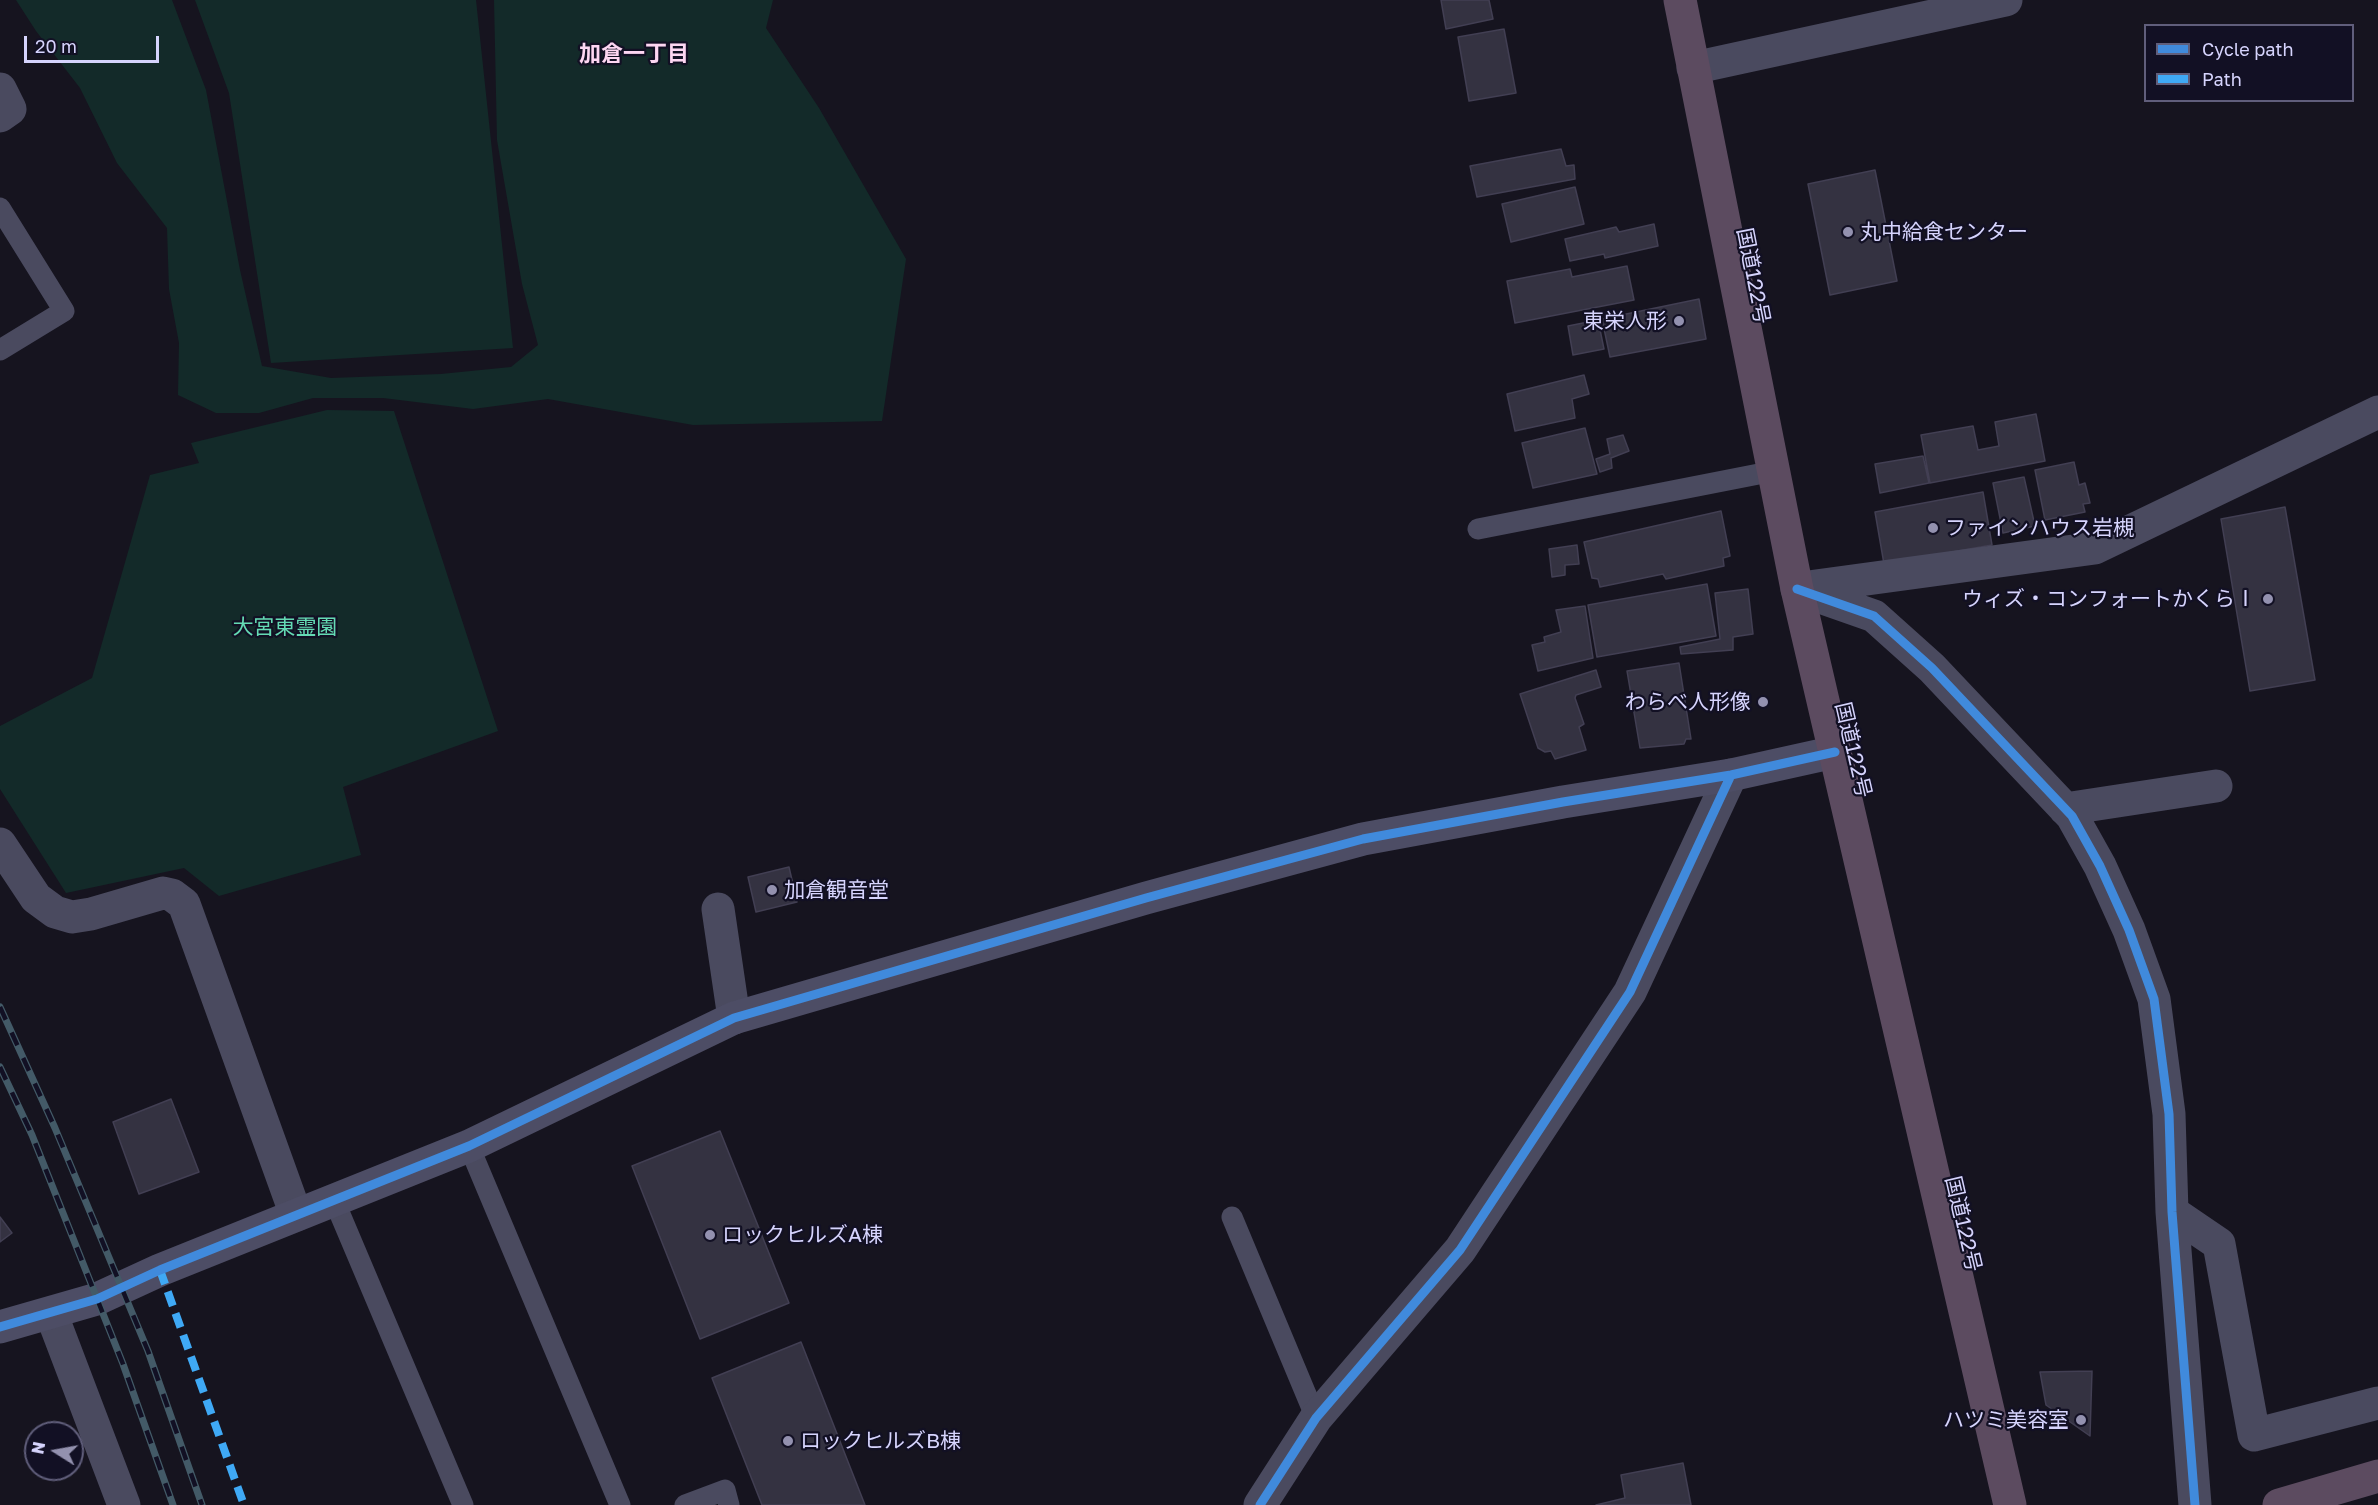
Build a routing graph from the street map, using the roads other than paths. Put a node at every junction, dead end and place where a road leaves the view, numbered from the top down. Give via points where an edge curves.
1 (1680, 0) edge
2 (2006, 0) edge
3 (1693, 68) junction
4 (0, 89) edge
5 (0, 116) edge
6 (0, 208) edge
7 (0, 350) edge
8 (2378, 412) edge
9 (1774, 471) junction
10 (1478, 529) dead end
11 (1797, 589) junction
12 (1835, 752) junction
13 (1731, 775) junction
14 (2216, 786) dead end
15 (2065, 809) junction
16 (0, 844) edge
17 (718, 909) dead end
18 (734, 1018) junction
19 (469, 1146) junction
20 (334, 1200) junction
21 (2172, 1212) junction
22 (296, 1215) junction
23 (1232, 1217) dead end
24 (51, 1313) junction
25 (0, 1327) edge
26 (2378, 1403) edge
27 (1316, 1418) junction
28 (2378, 1476) edge
29 (124, 1505) edge
30 (463, 1505) edge
31 (620, 1505) edge
32 (685, 1505) edge
33 (729, 1505) edge
34 (1260, 1505) edge
35 (2010, 1505) edge
36 (2195, 1505) edge
37 (2279, 1505) edge

1 - 3 highway, 国道122号
2 - 3 street
3 - 9 highway, 国道122号
4 - 5 street via 10,109
6 - 7 lane via 64,311
8 - 11 street via 2095,548
9 - 10 lane
9 - 11 highway, 国道122号
11 - 12 highway, 国道122号
11 - 15 street via 1874,616 1932,668
12 - 13 street
12 - 35 highway, 国道122号
13 - 18 street via 1363,838
13 - 27 street via 1630,992 1460,1250
14 - 15 street
15 - 21 street via 2100,866 2154,999 2169,1114
16 - 22 street via 36,898 55,912 72,917 163,893 184,904
17 - 18 street
18 - 19 street
19 - 20 street
19 - 31 lane
20 - 22 street
20 - 30 lane
21 - 26 street via 2219,1244 2254,1435
21 - 36 street
22 - 24 street via 97,1299
23 - 27 lane
24 - 25 street
24 - 29 street
27 - 34 street
28 - 37 highway
32 - 33 lane via 725,1490

